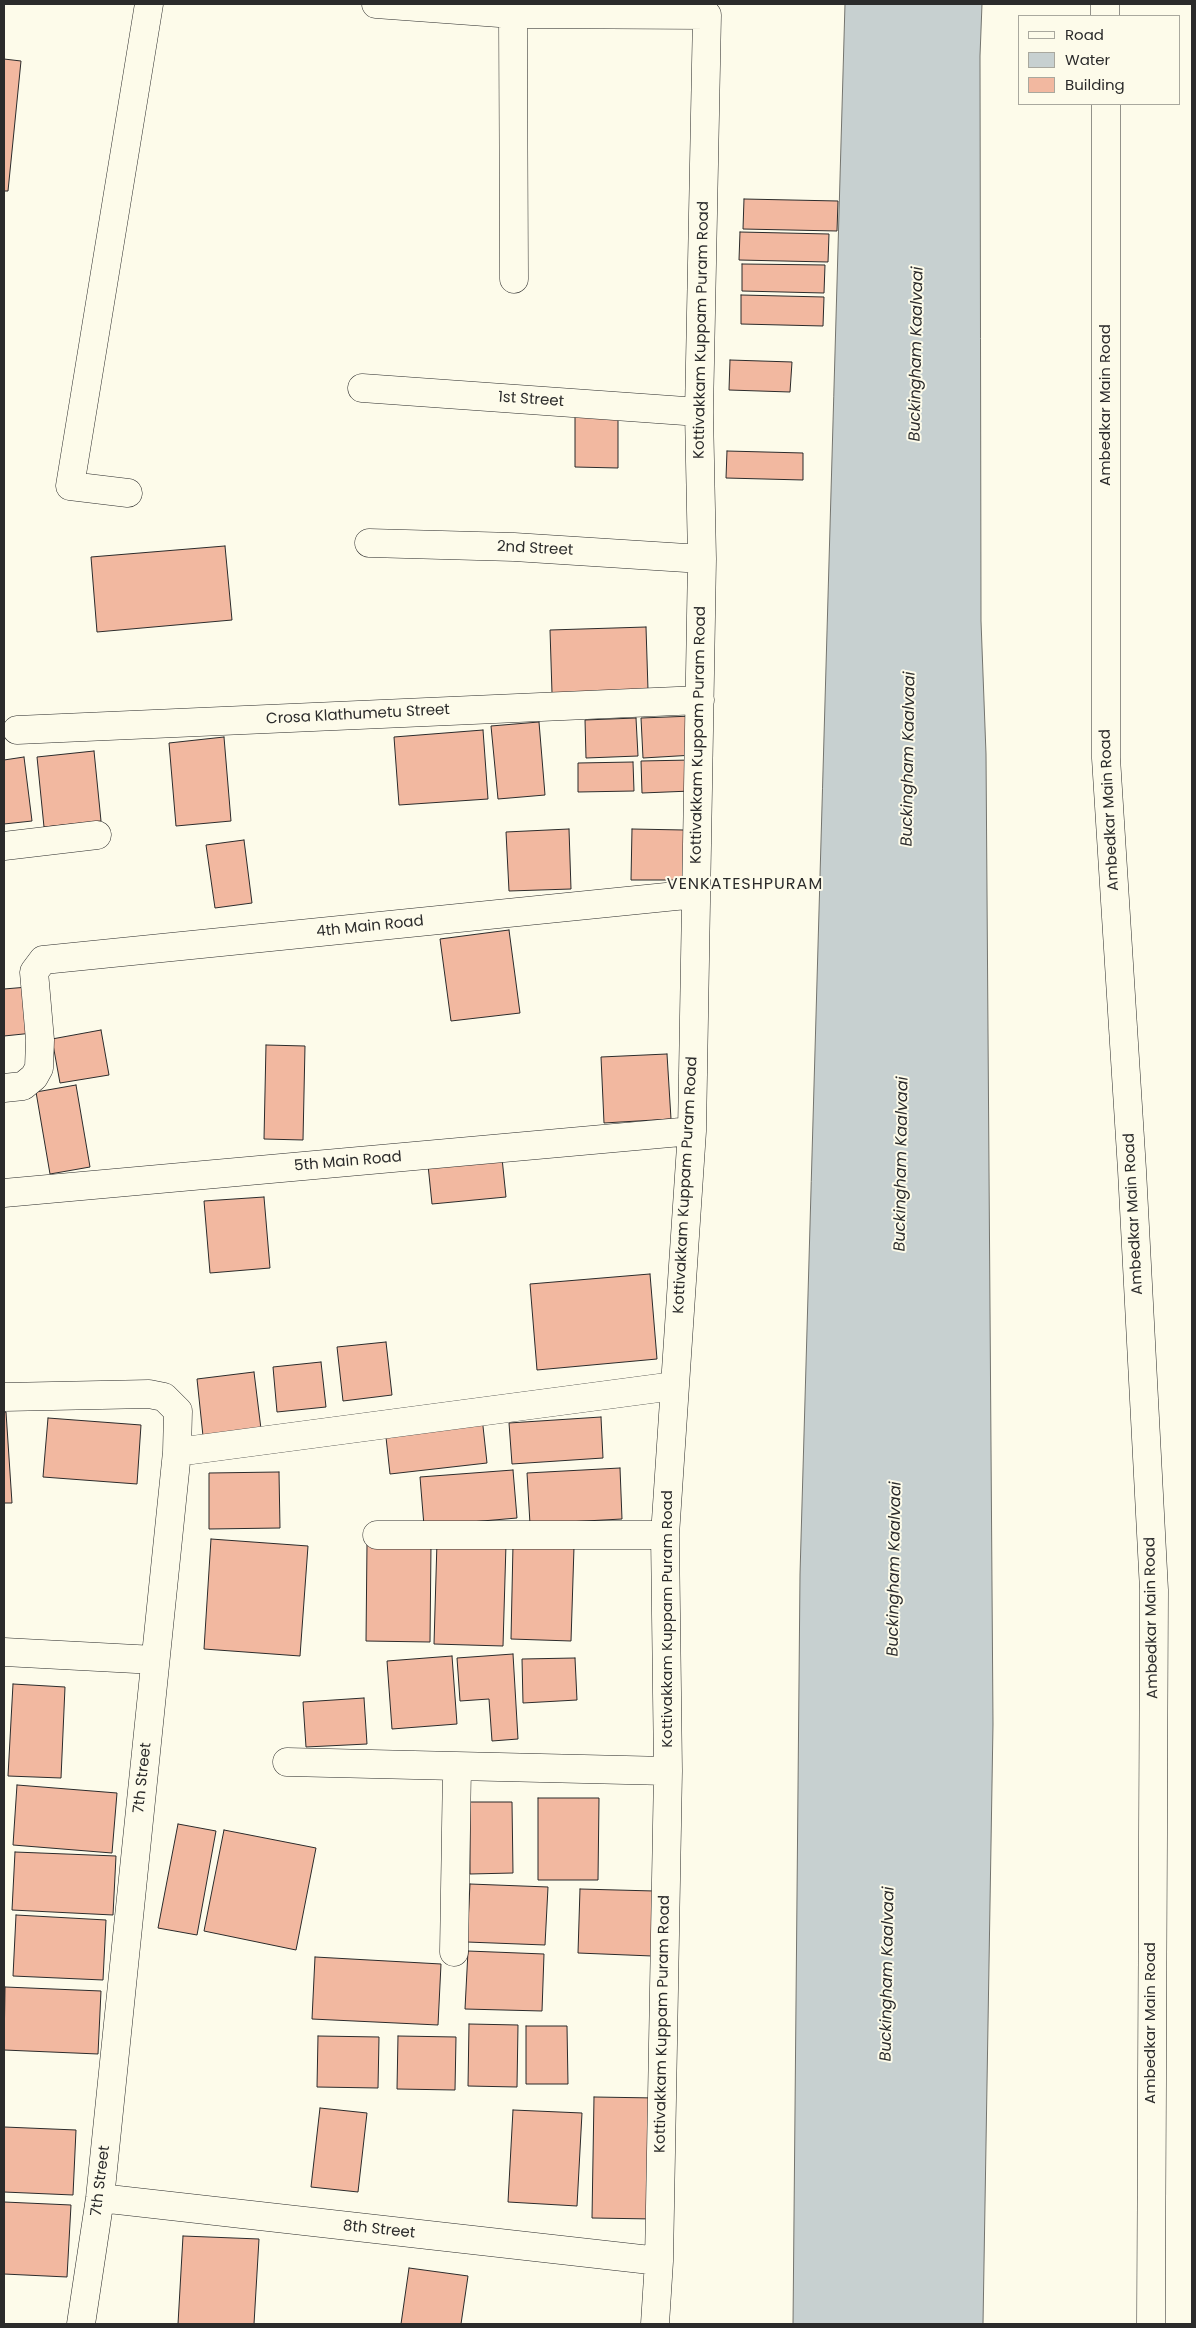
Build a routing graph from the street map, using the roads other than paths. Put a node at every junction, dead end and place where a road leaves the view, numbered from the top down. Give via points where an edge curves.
1 (148, 4) edge
2 (376, 4) edge
3 (714, 9) edge
4 (513, 14) junction
5 (1106, 105) edge
6 (514, 279) dead end
7 (362, 388) dead end
8 (699, 412) junction
9 (128, 493) dead end
10 (368, 543) dead end
11 (702, 559) junction
12 (700, 700) junction
13 (17, 730) dead end
14 (97, 835) dead end
15 (4, 846) edge
16 (696, 894) junction
17 (4, 1088) edge
18 (692, 1131) junction
19 (4, 1193) edge
20 (674, 1386) junction
21 (4, 1397) edge
22 (177, 1452) junction
23 (377, 1535) dead end
24 (665, 1535) junction
25 (4, 1652) edge
26 (155, 1660) junction
27 (287, 1762) dead end
28 (457, 1767) junction
29 (668, 1771) junction
30 (454, 1952) dead end
31 (100, 2198) junction
32 (659, 2261) junction
33 (81, 2324) edge
34 (655, 2324) edge
35 (1151, 2324) edge

1 - 9 street via 70,486
2 - 4 street
3 - 4 street
3 - 8 street, Kottivakkam Kuppam Puram Road
4 - 6 street
5 - 35 street, Ambedkar Main Road via 1106,758 1154,1590
7 - 8 street, 1st Street
8 - 11 street, Kottivakkam Kuppam Puram Road
10 - 11 street, 2nd Street
11 - 12 street, Kottivakkam Kuppam Puram Road
12 - 13 street, Crosa Klathumetu Street
12 - 16 street, Kottivakkam Kuppam Puram Road
14 - 15 street
16 - 17 street, 4th Main Road via 43,960 34,972 40,1068 24,1086
16 - 18 street, Kottivakkam Kuppam Puram Road
18 - 19 street, 5th Main Road
18 - 20 street, Kottivakkam Kuppam Puram Road
20 - 22 street
20 - 24 street, Kottivakkam Kuppam Puram Road
21 - 22 street, 7th Street via 148,1394 164,1397 178,1411
22 - 26 street, 7th Street
23 - 24 street
24 - 29 street, Kottivakkam Kuppam Puram Road
25 - 26 street
26 - 31 street, 7th Street
27 - 28 street
28 - 29 street
28 - 30 street
29 - 32 street, Kottivakkam Kuppam Puram Road
31 - 32 street, 8th Street
31 - 33 street, 7th Street
32 - 34 street, Kottivakkam Kuppam Puram Road

